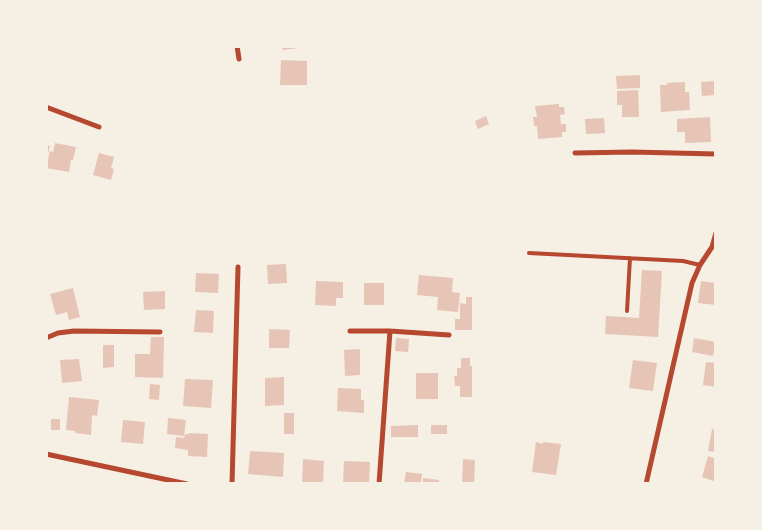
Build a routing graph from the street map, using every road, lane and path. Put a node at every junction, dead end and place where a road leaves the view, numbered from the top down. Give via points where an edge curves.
1 (237, 46) edge
2 (239, 59) dead end
3 (46, 107) edge
4 (99, 127) dead end
5 (574, 153) dead end
6 (716, 154) edge
7 (716, 233) edge
8 (529, 253) dead end
9 (630, 258) junction
10 (700, 265) junction
11 (238, 267) dead end
12 (627, 311) dead end
13 (350, 331) dead end
14 (390, 331) junction
15 (160, 332) dead end
16 (450, 335) dead end
17 (46, 338) edge
18 (46, 454) edge
19 (187, 484) edge
20 (232, 484) edge
21 (379, 484) edge
22 (646, 484) edge

1 - 2 street
3 - 4 street
5 - 6 street
7 - 10 street via 712,247
8 - 9 lane
9 - 10 lane
9 - 12 lane
10 - 22 street via 692,283
11 - 20 street
13 - 14 street
14 - 16 street
14 - 21 street
15 - 17 street via 74,331
18 - 19 street

